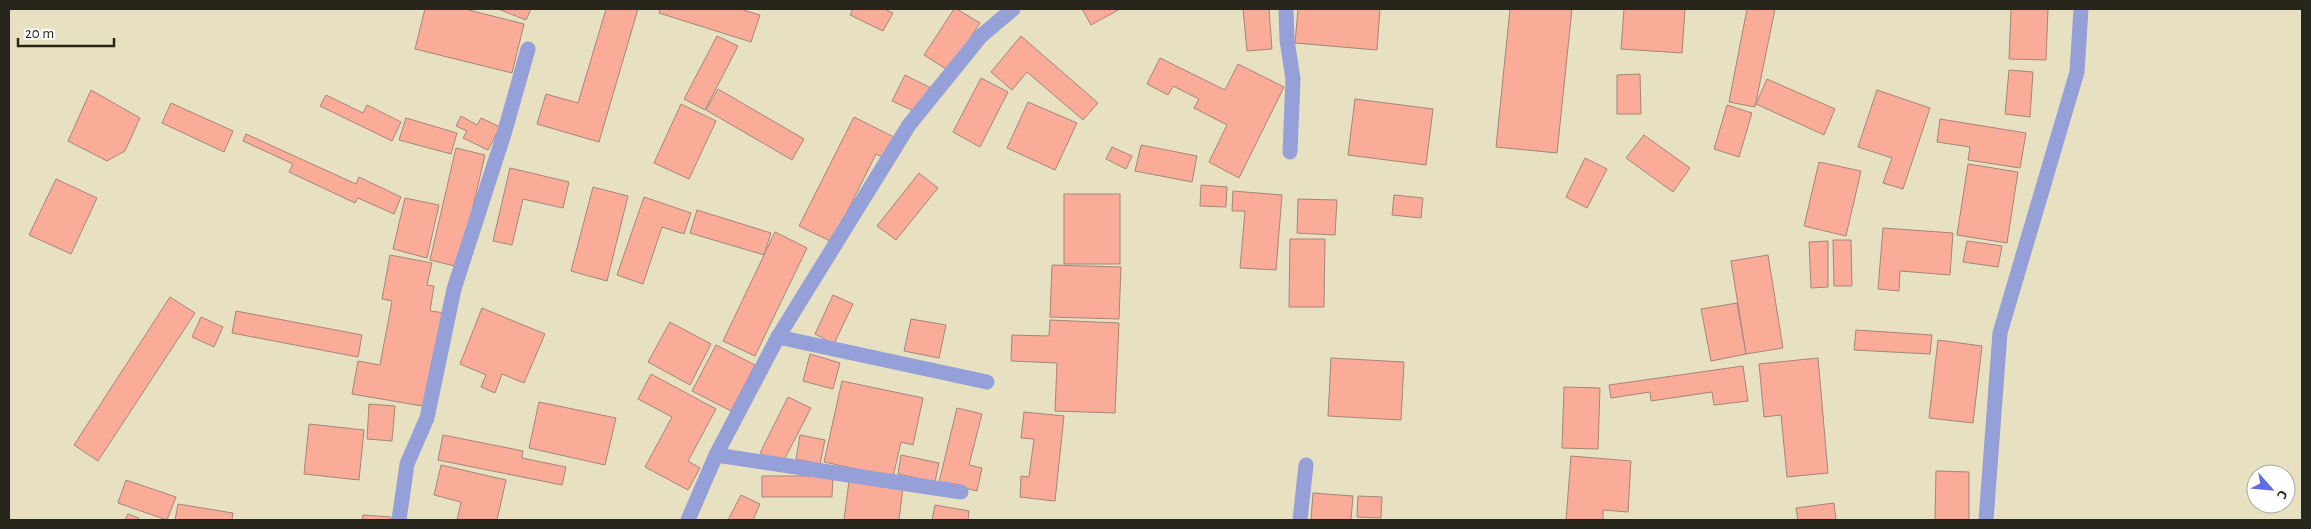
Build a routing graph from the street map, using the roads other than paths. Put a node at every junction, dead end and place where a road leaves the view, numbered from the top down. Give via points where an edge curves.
1 (1013, 9) edge
2 (1286, 9) edge
3 (2081, 9) edge
4 (528, 49) dead end
5 (1290, 152) dead end
6 (778, 337) junction
7 (987, 382) dead end
8 (716, 455) junction
9 (1306, 465) dead end
10 (961, 492) dead end
11 (399, 520) edge
12 (688, 520) edge
13 (1300, 520) edge
14 (1986, 520) edge

1 - 6 street via 981,36 909,125
2 - 5 street via 1294,80
3 - 14 street via 2077,72 2000,333
4 - 11 street via 454,289 427,418 407,464
6 - 7 street
6 - 8 street
8 - 10 street
8 - 12 street
9 - 13 street

